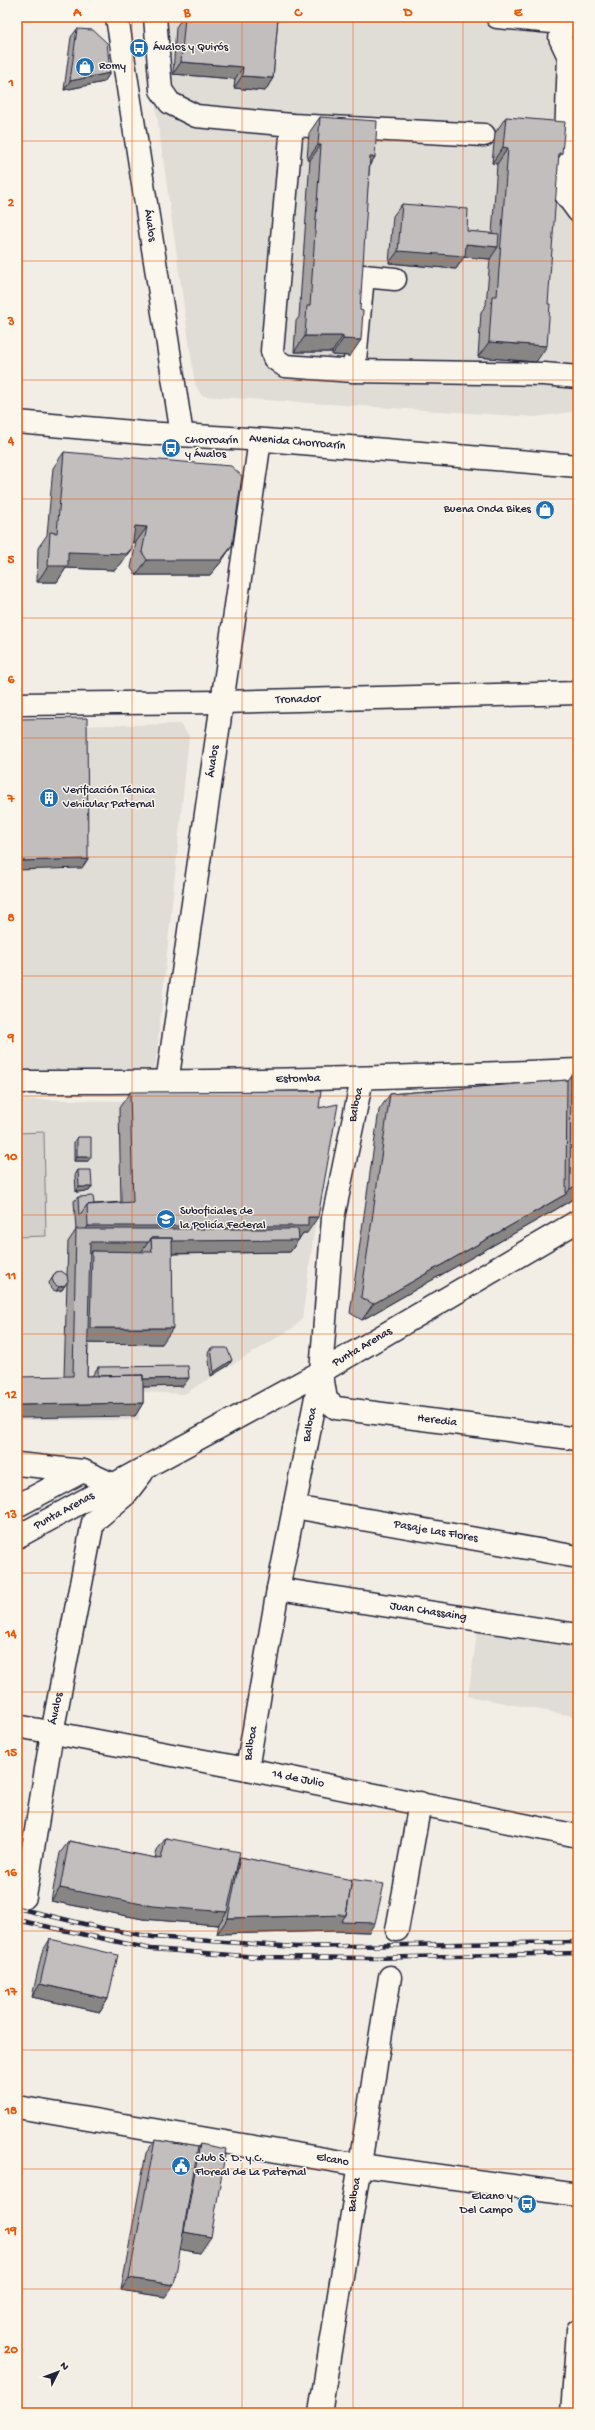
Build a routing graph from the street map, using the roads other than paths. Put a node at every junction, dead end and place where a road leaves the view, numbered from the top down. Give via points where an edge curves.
1 (117, 17) edge
2 (155, 17) edge
3 (497, 17) edge
4 (565, 20) edge
5 (292, 125) junction
6 (484, 135) dead end
7 (578, 211) edge
8 (395, 279) dead end
9 (354, 370) junction
10 (578, 377) edge
11 (17, 422) edge
12 (182, 435) junction
13 (260, 440) junction
14 (578, 466) edge
15 (578, 693) edge
16 (222, 702) junction
17 (17, 704) edge
18 (578, 1070) edge
19 (362, 1079) junction
20 (17, 1082) edge
21 (167, 1083) junction
22 (578, 1221) edge
23 (321, 1372) junction
24 (578, 1439) edge
25 (17, 1464) edge
26 (144, 1470) junction
27 (83, 1471) junction
28 (112, 1484) junction
29 (17, 1506) edge
30 (294, 1507) junction
31 (93, 1522) joint
32 (17, 1537) edge
33 (578, 1557) edge
34 (278, 1589) junction
35 (578, 1635) edge
36 (17, 1726) edge
37 (52, 1733) junction
38 (247, 1769) junction
39 (420, 1803) junction
40 (578, 1836) edge
41 (25, 1897) dead end
42 (397, 1930) dead end
43 (390, 1977) dead end
44 (17, 2106) edge
45 (360, 2165) junction
46 (578, 2195) edge
47 (578, 2330) edge
48 (320, 2413) edge
49 (572, 2413) edge

1 - 12 street, Ávalos
2 - 5 street via 161,90 170,103 196,116
3 - 4 street
4 - 7 street via 560,38 569,57 564,192
5 - 6 street
5 - 9 street via 272,351 274,358 285,366
8 - 9 street via 363,276
9 - 10 street
11 - 12 street, Avenida Chorroarín
12 - 13 street, Avenida Chorroarín
13 - 14 street, Avenida Chorroarín
13 - 16 street, Ávalos
15 - 16 street, Tronador
16 - 17 street, Tronador
16 - 21 street, Ávalos
18 - 19 street, Estomba
19 - 21 street, Estomba
19 - 23 street, Balboa via 333,1218
20 - 21 street, Estomba
22 - 23 street, Punta Arenas
23 - 24 street, Heredia via 326,1400 336,1408
23 - 26 street, Punta Arenas
23 - 30 street, Balboa
25 - 27 street, Punta Arenas
26 - 28 street, Punta Arenas
26 - 31 street, Punta Arenas via 125,1495
27 - 28 street, Punta Arenas
27 - 29 street
28 - 32 street, Punta Arenas
30 - 33 street, Pasaje Las Flores
30 - 34 street, Balboa
31 - 37 street, Ávalos
34 - 35 street, Juan Chassaing
34 - 38 street, Balboa
36 - 37 street, 14 de Julio
37 - 38 street, 14 de Julio
37 - 41 street, Ávalos
38 - 39 street, 14 de Julio
39 - 40 street, 14 de Julio
39 - 42 street
43 - 45 street, Balboa
44 - 45 street, Elcano
45 - 46 street, Elcano
45 - 48 street, Balboa
47 - 49 street

